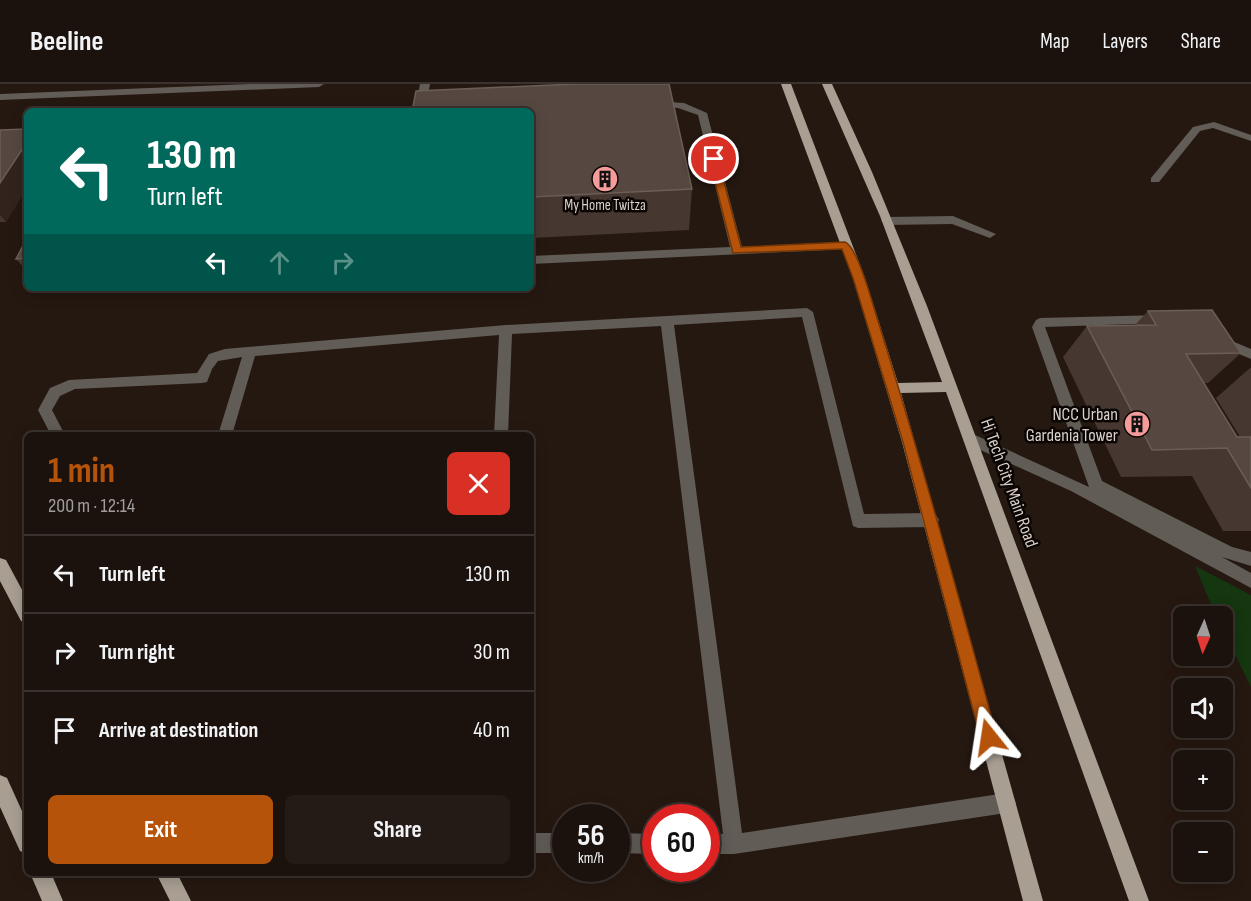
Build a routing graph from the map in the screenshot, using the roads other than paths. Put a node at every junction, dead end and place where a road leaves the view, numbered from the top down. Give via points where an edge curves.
1 (319, 84) edge
2 (425, 84) edge
3 (786, 84) edge
4 (827, 84) edge
5 (0, 97) edge
6 (638, 105) edge
7 (421, 108) edge
8 (1251, 138) edge
9 (1155, 180) dead end
10 (887, 221) junction
11 (990, 234) dead end
12 (845, 246) junction
13 (737, 250) junction
14 (534, 260) edge
15 (667, 321) junction
16 (1171, 321) edge
17 (506, 330) junction
18 (1211, 337) edge
19 (250, 352) junction
20 (1251, 354) edge
21 (951, 387) junction
22 (892, 388) junction
23 (56, 432) edge
24 (226, 432) edge
25 (501, 432) edge
26 (970, 439) junction
27 (1096, 485) junction
28 (1102, 500) junction
29 (931, 520) junction
30 (1251, 560) edge
31 (0, 565) edge
32 (1251, 581) edge
33 (24, 609) edge
34 (0, 785) edge
35 (1006, 802) junction
36 (24, 837) edge
37 (534, 843) edge
38 (552, 843) edge
39 (720, 844) edge
40 (734, 844) junction
41 (41, 876) edge
42 (168, 876) edge
43 (53, 901) edge
44 (181, 901) edge
45 (1033, 901) edge
46 (1138, 901) edge

1 - 5 street
2 - 7 street
3 - 12 main road
4 - 10 main road, Hi Tech City Main Road
6 - 13 street via 673,103 702,113
8 - 9 street via 1214,125 1197,129
10 - 11 street via 953,220
10 - 21 main road, Hi Tech City Main Road
12 - 13 street
12 - 22 main road via 859,278
13 - 14 street
15 - 17 street
15 - 29 street via 807,312 858,521
15 - 40 street
16 - 27 street via 1040,323 1038,327
17 - 19 street
17 - 25 street
18 - 20 street
19 - 23 street via 216,354 206,363 202,378 74,384 55,392 45,410
19 - 24 street
21 - 22 main road
21 - 26 main road, Hi Tech City Main Road
22 - 29 main road
26 - 28 street
26 - 46 main road, Hi Tech City Main Road
27 - 28 street
27 - 30 street via 1229,553
28 - 32 street
29 - 35 main road
31 - 33 main road
34 - 36 main road
35 - 40 street
35 - 45 main road
37 - 38 street
39 - 40 street
41 - 43 main road
42 - 44 main road

